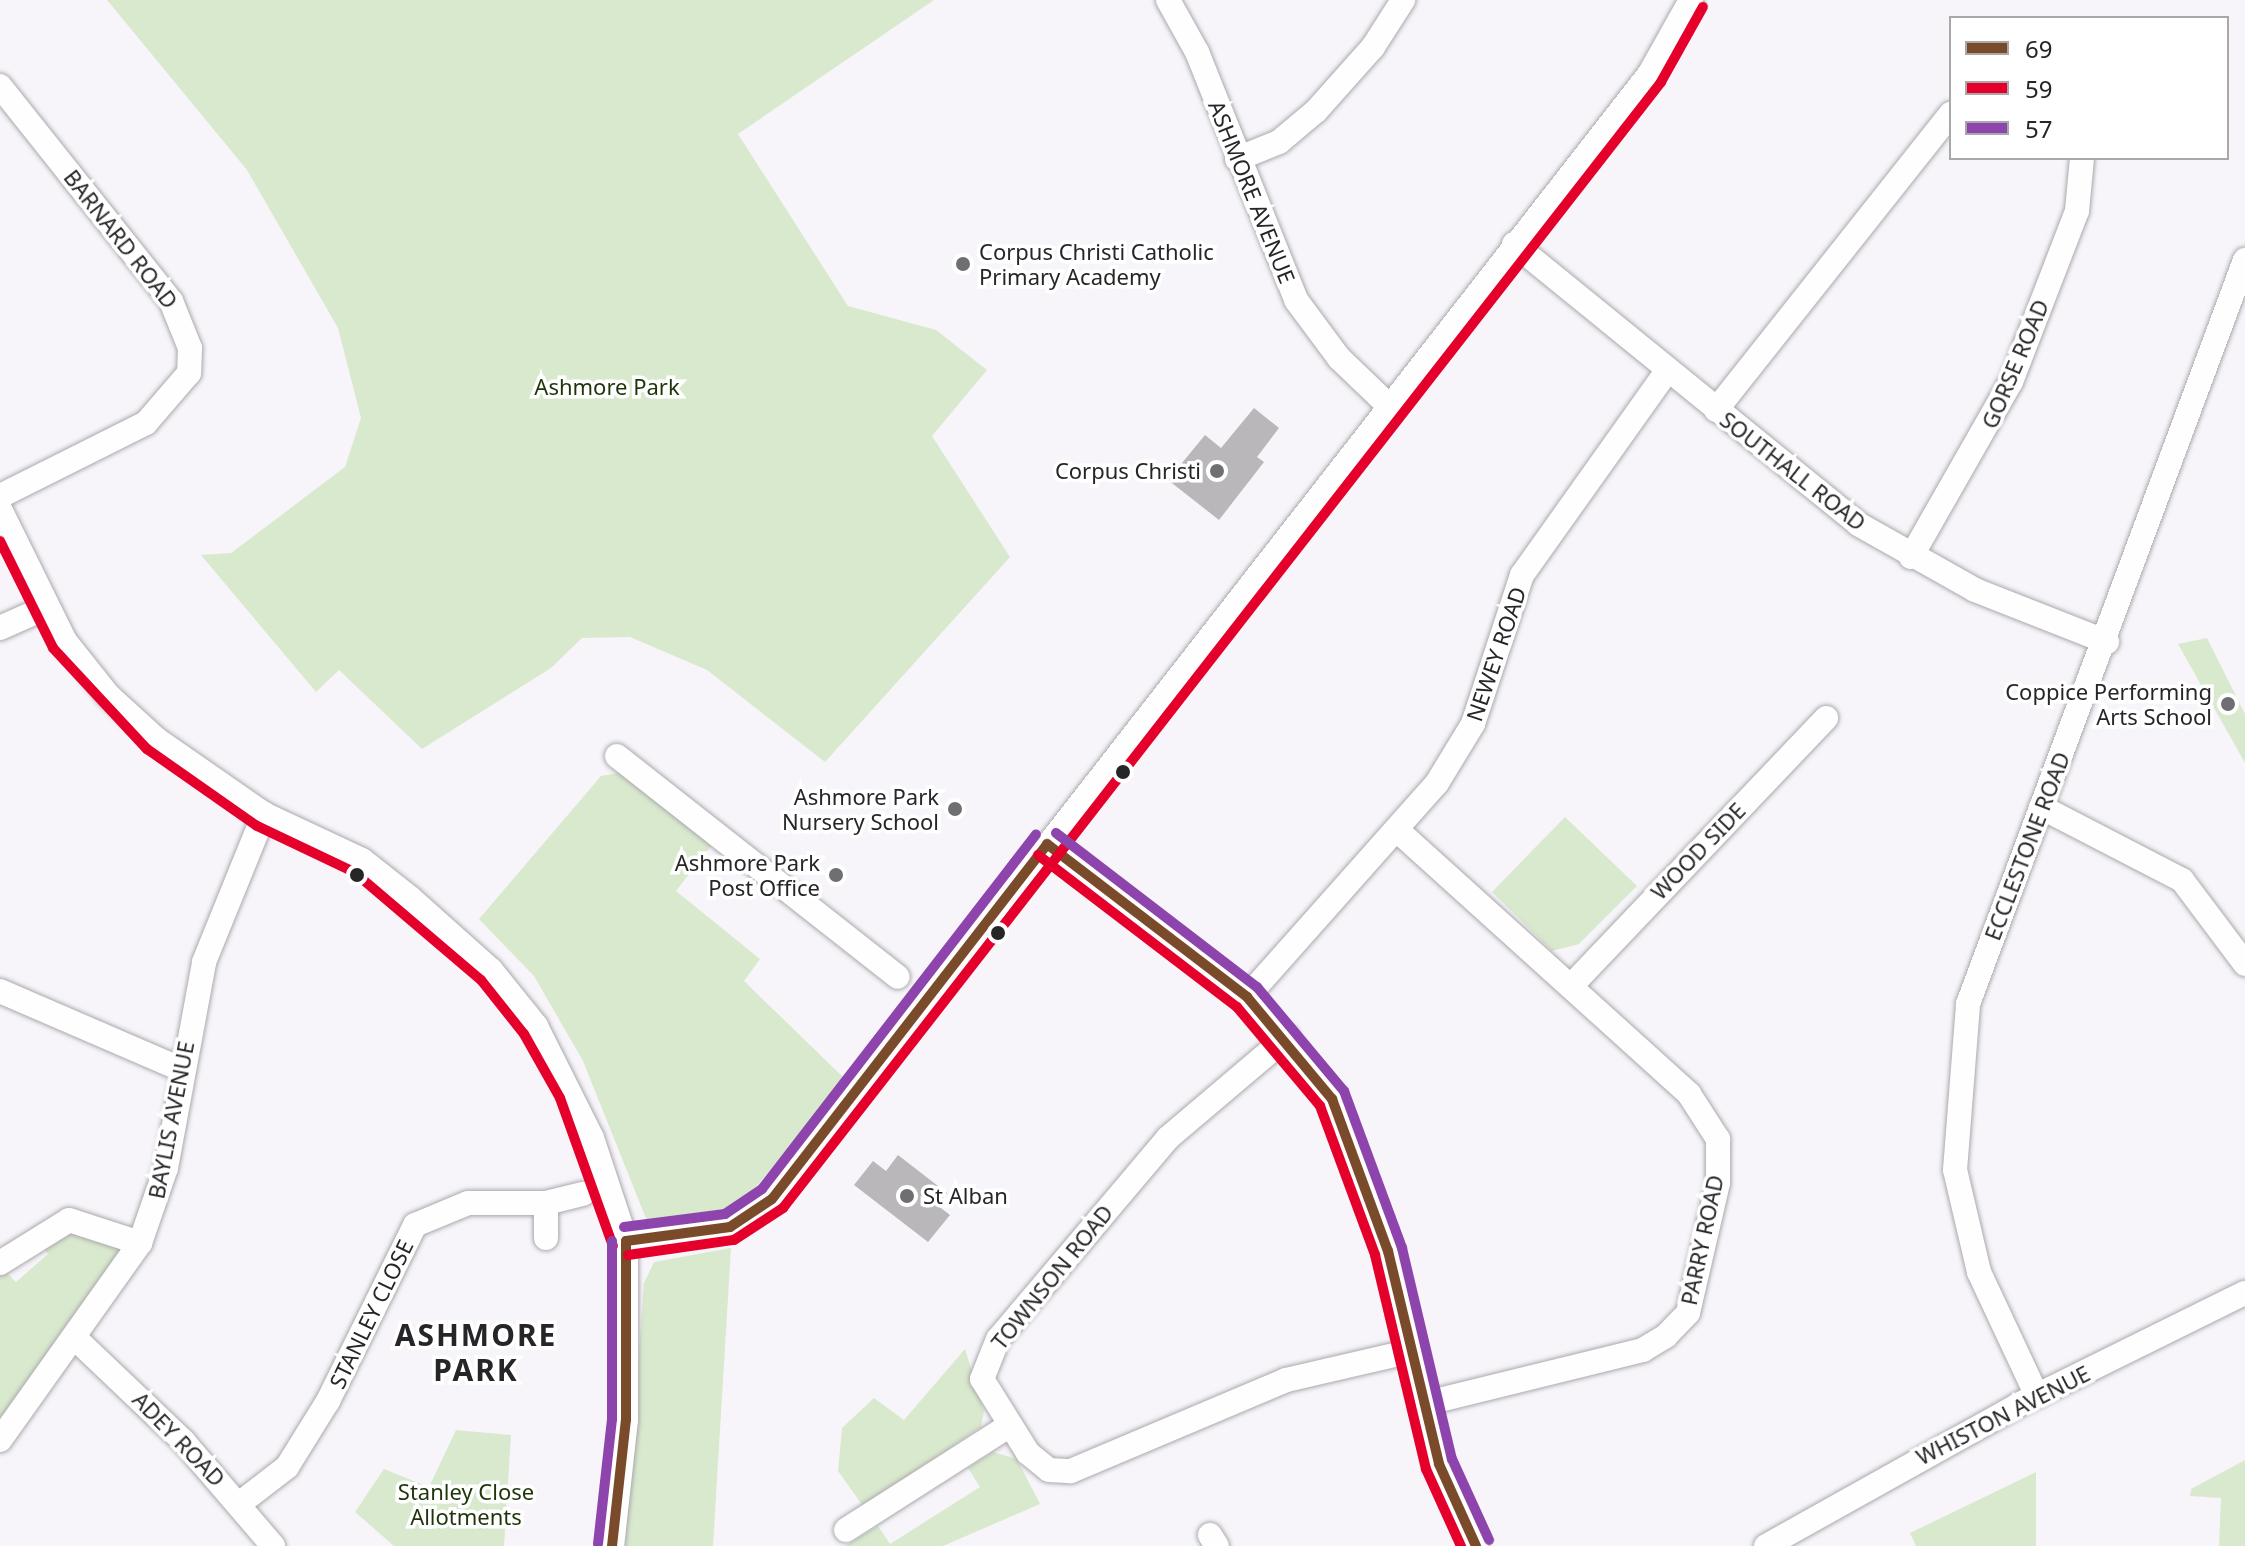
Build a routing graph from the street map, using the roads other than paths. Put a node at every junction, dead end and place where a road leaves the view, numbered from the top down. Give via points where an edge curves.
1 (1168, 0) edge
2 (1403, 0) edge
3 (1691, 0) edge
4 (0, 86) edge
5 (1949, 117) edge
6 (1237, 159) junction
7 (2082, 160) edge
8 (1514, 244) junction
9 (2245, 260) edge
10 (1667, 371) junction
11 (1389, 406) junction
12 (1716, 410) junction
13 (0, 496) edge
14 (0, 509) edge
15 (1911, 557) junction
16 (47, 607) junction
17 (0, 628) edge
18 (2107, 642) junction
19 (1826, 718) dead end
20 (617, 756) dead end
21 (2041, 807) junction
22 (264, 814) junction
23 (1397, 830) junction
24 (1047, 844) junction
25 (2245, 964) edge
26 (898, 977) dead end
27 (1571, 986) junction
28 (0, 991) edge
29 (1247, 997) junction
30 (1287, 1037) junction
31 (180, 1069) junction
32 (583, 1194) dead end
33 (546, 1203) junction
34 (546, 1238) dead end
35 (626, 1241) junction
36 (140, 1243) junction
37 (0, 1263) edge
38 (2245, 1293) edge
39 (77, 1340) junction
40 (1412, 1351) junction
41 (2037, 1396) junction
42 (1423, 1404) junction
43 (1007, 1427) junction
44 (0, 1440) edge
45 (239, 1504) junction
46 (846, 1530) dead end
47 (273, 1546) edge
48 (612, 1546) edge
49 (1476, 1546) edge
50 (1766, 1546) edge

1 - 6 street, ASHMORE AVENUE
2 - 6 street via 1373,47 1316,111 1279,142
3 - 8 street via 1650,73
4 - 13 street, BARNARD ROAD via 171,301 190,348 189,373 146,423
5 - 12 street
6 - 11 street, ASHMORE AVENUE via 1296,300 1339,358
7 - 15 street, GORSE ROAD via 2077,211 2011,382
8 - 10 street, SOUTHALL ROAD
8 - 11 street
9 - 18 street, ECCLESTONE ROAD
10 - 12 street, SOUTHALL ROAD
10 - 23 street, NEWEY ROAD via 1545,533 1522,575 1473,724
11 - 24 street
12 - 15 street, SOUTHALL ROAD
14 - 16 street
15 - 18 street, SOUTHALL ROAD
16 - 17 street
16 - 22 street via 108,695 156,739
18 - 21 street, ECCLESTONE ROAD
19 - 27 street, WOOD SIDE
20 - 26 street
21 - 25 street via 2182,880
21 - 41 street, ECCLESTONE ROAD via 1968,1004 1953,1124 1955,1170 1979,1272
22 - 31 street, BAYLIS AVENUE via 204,962
22 - 35 street via 362,860 491,970 536,1026 573,1092
23 - 27 street, PARRY ROAD
23 - 29 street, NEWEY ROAD
24 - 29 street
24 - 35 street via 772,1199 730,1227
27 - 42 street, PARRY ROAD via 1704,1109 1718,1139 1718,1183 1688,1313 1643,1350
28 - 31 street
29 - 30 street
30 - 40 street via 1350,1136
30 - 43 street, TOWNSON ROAD via 1168,1138 998,1339 982,1379
31 - 36 street, BAYLIS AVENUE via 166,1168
32 - 33 street, STANLEY CLOSE
33 - 34 street
33 - 45 street, STANLEY CLOSE via 468,1203 415,1225 328,1401 287,1467
35 - 48 street via 626,1420
36 - 37 street via 69,1220
36 - 39 street, BAYLIS AVENUE
38 - 41 street, WHISTON AVENUE
39 - 44 street, BAYLIS AVENUE
39 - 45 street, ADEY ROAD
40 - 42 street
40 - 43 street, TOWNSON ROAD via 1286,1380 1071,1471 1038,1463
41 - 50 street, WHISTON AVENUE
42 - 49 street via 1439,1464
43 - 46 street
45 - 47 street, ADEY ROAD

